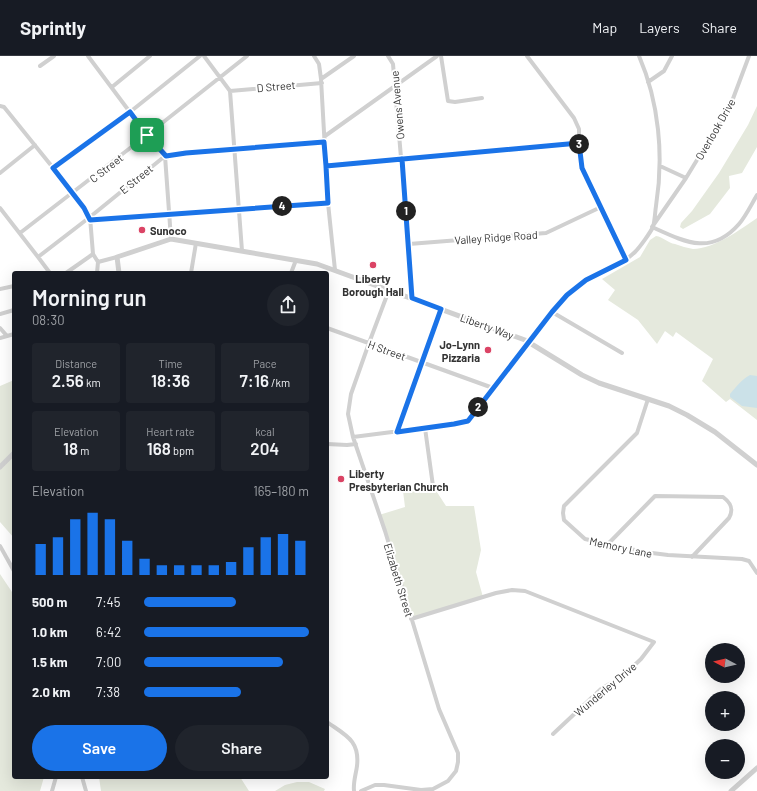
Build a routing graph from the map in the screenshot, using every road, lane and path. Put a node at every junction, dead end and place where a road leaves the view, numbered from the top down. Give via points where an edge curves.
1 (54, 56) edge
2 (88, 56) edge
3 (150, 56) edge
4 (200, 56) edge
5 (204, 56) edge
6 (247, 56) edge
7 (314, 56) edge
8 (354, 56) edge
9 (388, 56) edge
10 (437, 56) edge
11 (442, 56) edge
12 (527, 56) edge
13 (639, 56) edge
14 (672, 56) edge
15 (749, 56) edge
16 (40, 66) dead end
17 (220, 77) junction
18 (322, 81) junction
19 (648, 82) junction
20 (112, 87) junction
21 (395, 87) junction
22 (230, 91) junction
23 (482, 98) dead end
24 (2, 107) edge
25 (130, 112) junction
26 (147, 135) junction
27 (325, 136) junction
28 (324, 142) junction
29 (579, 143) junction
30 (35, 145) junction
31 (235, 150) junction
32 (166, 156) junction
33 (402, 159) junction
34 (326, 166) junction
35 (660, 166) junction
36 (53, 168) junction
37 (0, 173) edge
38 (686, 178) junction
39 (72, 194) junction
40 (757, 195) edge
41 (328, 203) junction
42 (601, 207) junction
43 (0, 208) edge
44 (239, 209) junction
45 (169, 214) junction
46 (90, 219) junction
47 (652, 227) junction
48 (20, 233) junction
49 (171, 239) junction
50 (196, 243) junction
51 (409, 244) junction
52 (242, 250) junction
53 (93, 254) junction
54 (38, 257) junction
55 (117, 258) junction
56 (296, 260) junction
57 (626, 260) junction
58 (98, 262) junction
59 (335, 270) junction
60 (48, 271) edge
61 (69, 271) edge
62 (97, 271) edge
63 (119, 271) edge
64 (191, 271) edge
65 (292, 271) edge
66 (12, 286) edge
67 (0, 289) edge
68 (389, 290) junction
69 (412, 298) junction
70 (441, 309) junction
71 (12, 311) edge
72 (552, 312) junction
73 (0, 314) edge
74 (0, 328) edge
75 (329, 330) edge
76 (12, 335) edge
77 (7, 336) junction
78 (0, 338) edge
79 (528, 342) junction
80 (369, 343) junction
81 (622, 354) dead end
82 (422, 362) junction
83 (493, 388) junction
84 (648, 399) junction
85 (425, 428) junction
86 (397, 432) junction
87 (353, 437) junction
88 (329, 444) edge
89 (356, 444) junction
90 (12, 455) edge
91 (757, 465) edge
92 (0, 467) edge
93 (433, 486) dead end
94 (607, 545) junction
95 (0, 546) edge
96 (692, 556) junction
97 (12, 567) edge
98 (757, 573) edge
99 (411, 619) junction
100 (329, 723) edge
101 (553, 734) dead end
102 (757, 768) edge
103 (55, 779) edge
104 (83, 779) edge
105 (52, 791) edge
106 (86, 791) edge
107 (354, 791) edge
108 (361, 791) edge
109 (731, 791) edge

1 - 16 street
2 - 20 street
3 - 20 street
4 - 25 street
5 - 17 street
6 - 17 street, C Street
7 - 18 street via 319,64
8 - 18 street, D Street
9 - 21 street, Owens Avenue via 393,64
10 - 21 street
11 - 23 street via 448,101
12 - 29 street via 574,118 579,129
13 - 19 street
14 - 19 street via 664,71
15 - 38 street, Overlook Drive via 731,104
17 - 22 street
17 - 26 street, C Street
18 - 22 street, D Street
18 - 27 street
19 - 35 street via 657,124
20 - 25 street
21 - 27 street
21 - 33 street, Owens Avenue
22 - 31 street
24 - 30 street
25 - 26 street
25 - 36 street
26 - 32 street
26 - 39 street, C Street
27 - 28 street
28 - 31 street
28 - 34 street
29 - 33 street
29 - 42 street via 582,168
30 - 36 street
30 - 37 street
31 - 32 street
31 - 44 street
32 - 45 street
32 - 46 street, E Street
33 - 34 street
33 - 51 street, Owens Avenue
34 - 41 street
35 - 38 street
35 - 47 street
36 - 39 street
38 - 47 street, Overlook Drive
39 - 46 street
39 - 48 street, C Street
40 - 47 street via 740,223 727,236 711,242 702,244 677,239
41 - 44 street
41 - 59 street
42 - 51 street, Valley Ridge Road via 546,233
42 - 57 street
43 - 48 street
44 - 45 street
44 - 52 street
45 - 46 street
45 - 49 street
46 - 53 street
46 - 54 street, E Street
47 - 57 street, Overlook Drive via 637,250
48 - 54 street
49 - 50 street, Liberty Way
49 - 55 street, Liberty Way
50 - 52 street, Liberty Way
50 - 64 street
51 - 69 street, Owens Avenue
52 - 56 street, Liberty Way
53 - 58 street
53 - 61 street
54 - 60 street
55 - 58 street
55 - 63 street
56 - 59 street, Liberty Way
56 - 65 street
57 - 72 street, Overlook Drive via 586,280 567,295
58 - 62 street
59 - 68 street, Liberty Way
66 - 67 street
68 - 69 street, Liberty Way
68 - 80 street, Elizabeth Street
69 - 70 street, Liberty Way
70 - 79 street, Liberty Way
70 - 82 street
71 - 73 street
72 - 79 street, Overlook Drive
72 - 81 street
74 - 77 street
75 - 80 street, H Street
76 - 77 street
77 - 78 street
79 - 83 street, Overlook Drive
79 - 84 street, Liberty Way via 582,375
80 - 82 street, H Street
80 - 87 street, Elizabeth Street via 348,407
82 - 83 street, H Street
82 - 86 street
83 - 85 street, Overlook Drive via 468,421
84 - 91 street, Liberty Way via 669,406 699,422
84 - 94 street, Memory Lane via 638,433 564,506 564,520 581,537
85 - 86 street, Overlook Drive
85 - 93 street
86 - 87 street, Overlook Drive
87 - 89 street, Elizabeth Street
88 - 89 street
89 - 99 street, Elizabeth Street
90 - 92 street
94 - 96 street, Memory Lane via 668,556
94 - 96 street via 655,496 723,497 731,507 731,514
95 - 97 street
96 - 98 street, Memory Lane via 742,559 749,561
99 - 101 street, Wunderley Drive via 496,593 525,591 654,642 623,676 601,690
99 - 108 street, Elizabeth Street via 439,709 458,753 456,771 448,782 433,789 375,785
100 - 107 street via 354,742 358,754
102 - 109 street
103 - 105 street
104 - 106 street

